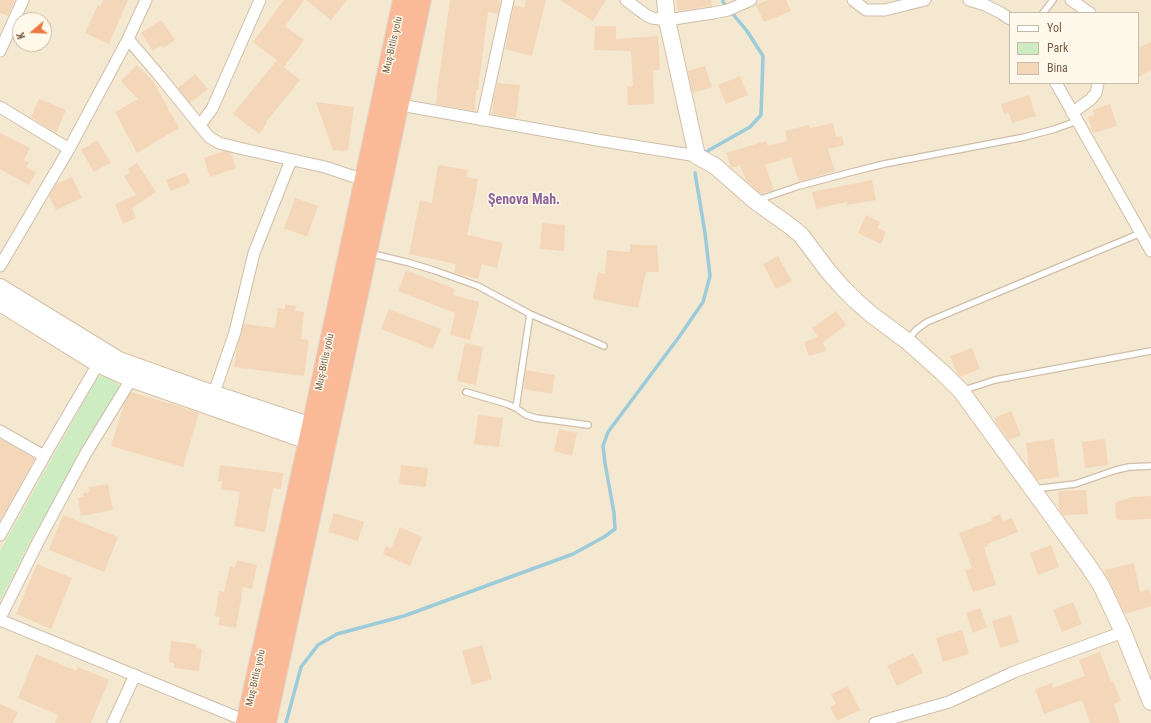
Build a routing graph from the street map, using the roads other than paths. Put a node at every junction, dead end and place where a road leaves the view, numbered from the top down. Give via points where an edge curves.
1 (23, 0) edge
2 (146, 0) edge
3 (260, 0) edge
4 (406, 0) edge
5 (508, 0) edge
6 (626, 0) edge
7 (665, 0) edge
8 (926, 0) edge
9 (969, 0) edge
10 (1053, 0) edge
11 (1071, 0) edge
12 (855, 1) edge
13 (746, 2) edge
14 (1044, 12) edge
15 (1089, 12) edge
16 (1009, 18) edge
17 (667, 20) junction
18 (128, 39) junction
19 (0, 50) edge
20 (1057, 84) edge
21 (1098, 84) edge
22 (390, 102) junction
23 (0, 107) edge
24 (1075, 117) junction
25 (482, 120) junction
26 (200, 125) junction
27 (69, 149) junction
28 (697, 156) junction
29 (291, 160) junction
30 (364, 180) junction
31 (756, 201) junction
32 (367, 208) junction
33 (1141, 233) junction
34 (1151, 250) edge
35 (358, 251) junction
36 (0, 266) edge
37 (0, 286) edge
38 (0, 303) edge
39 (530, 314) junction
40 (907, 341) junction
41 (604, 346) dead end
42 (1151, 352) edge
43 (102, 358) junction
44 (135, 373) junction
45 (466, 392) dead end
46 (961, 392) junction
47 (214, 393) junction
48 (516, 408) junction
49 (588, 425) dead end
50 (0, 431) edge
51 (310, 433) junction
52 (44, 456) junction
53 (1151, 466) edge
54 (1032, 489) junction
55 (0, 535) edge
56 (0, 619) edge
57 (1123, 632) junction
58 (135, 675) junction
59 (1151, 702) edge
60 (246, 722) edge
61 (113, 723) edge
62 (266, 723) edge
63 (875, 723) edge

1 - 19 street
2 - 18 street
3 - 26 street via 212,109
4 - 22 highway, Muş-Bitlis yolu
5 - 25 street
6 - 17 street via 646,15
7 - 17 street
8 - 12 street via 885,10 866,10
9 - 16 street
10 - 14 lane
11 - 15 street
13 - 17 street via 728,10
17 - 28 street
18 - 26 street
18 - 27 street
20 - 24 street
21 - 24 street via 1096,93
22 - 25 street
22 - 30 highway, Muş-Bitlis yolu
22 - 32 highway, Muş-Bitlis yolu
23 - 27 street
24 - 31 lane via 1055,129 1032,136 884,164 807,184
24 - 33 street
25 - 28 street
26 - 29 street via 209,137 219,143
27 - 36 street
28 - 31 street via 715,166
29 - 30 street via 325,167
29 - 47 street via 254,253 234,332
30 - 32 highway, Muş-Bitlis yolu
31 - 40 street via 801,235 856,302
32 - 35 highway, Muş-Bitlis yolu
33 - 34 street
33 - 40 lane via 927,322
35 - 39 lane via 410,263 478,286
35 - 51 highway, Muş-Bitlis yolu
35 - 62 highway, Muş-Bitlis yolu
37 - 43 street
38 - 43 street
39 - 41 lane
39 - 48 lane
40 - 46 street
42 - 46 lane via 995,380
43 - 44 street via 119,360
43 - 52 street
44 - 47 street
44 - 51 street
44 - 56 street via 86,453 38,540
45 - 48 lane
46 - 54 street
47 - 51 street
48 - 49 lane via 536,418
50 - 52 street
51 - 60 highway, Muş-Bitlis yolu
52 - 55 street
53 - 54 lane via 1129,467 1105,472 1083,482
54 - 57 street via 1101,585
56 - 58 street
57 - 59 street
57 - 63 street via 1014,672 949,702
58 - 60 street
58 - 61 street

